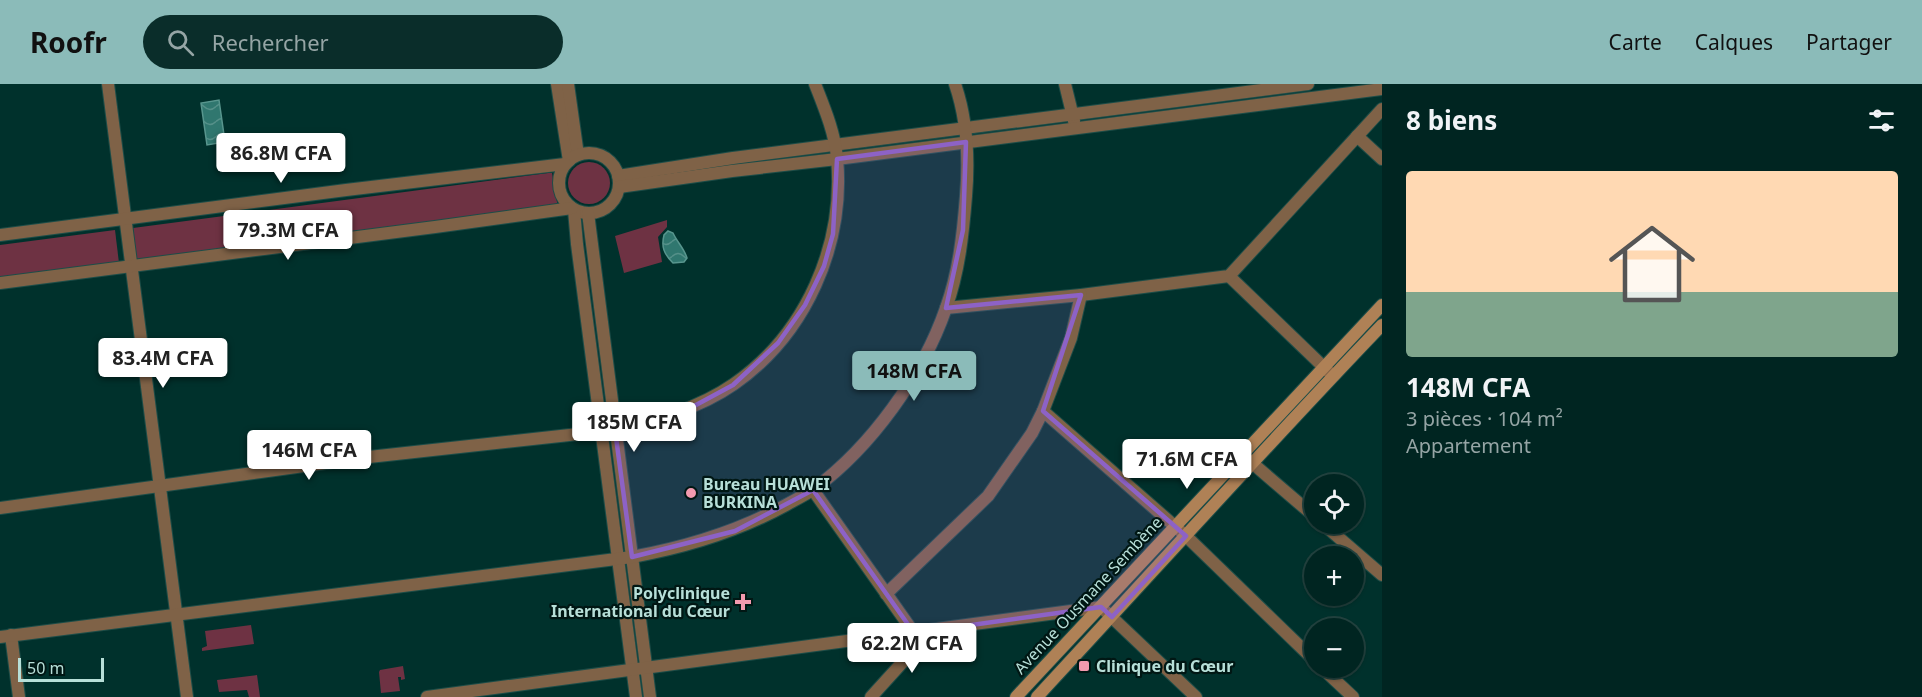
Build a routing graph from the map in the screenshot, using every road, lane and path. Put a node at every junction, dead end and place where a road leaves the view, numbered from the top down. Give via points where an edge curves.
1 (108, 84) edge
2 (556, 84) edge
3 (568, 84) edge
4 (815, 84) edge
5 (955, 84) edge
6 (1065, 84) edge
7 (1308, 84) edge
8 (1382, 88) edge
9 (1382, 109) edge
10 (1073, 115) junction
11 (1075, 128) junction
12 (965, 135) junction
13 (1357, 136) junction
14 (836, 146) junction
15 (837, 159) junction
16 (1382, 159) edge
17 (571, 160) junction
18 (619, 182) junction
19 (573, 209) junction
20 (588, 213) junction
21 (126, 219) junction
22 (0, 235) edge
23 (132, 266) junction
24 (1229, 276) junction
25 (0, 283) edge
26 (1081, 295) junction
27 (1382, 305) edge
28 (946, 308) junction
29 (1382, 325) edge
30 (1329, 371) junction
31 (1044, 411) junction
32 (615, 430) junction
33 (601, 431) junction
34 (1247, 459) junction
35 (160, 486) junction
36 (813, 490) junction
37 (1304, 507) edge
38 (0, 508) edge
39 (1173, 527) junction
40 (1335, 534) edge
41 (1186, 536) junction
42 (632, 557) junction
43 (617, 558) junction
44 (1380, 571) edge
45 (886, 594) junction
46 (1101, 607) junction
47 (177, 614) junction
48 (1112, 617) junction
49 (914, 633) junction
50 (6, 636) edge
51 (1304, 650) edge
52 (647, 669) junction
53 (633, 671) junction
54 (1333, 678) edge
55 (19, 697) edge
56 (187, 697) edge
57 (427, 697) edge
58 (636, 697) edge
59 (650, 697) edge
60 (871, 697) edge
61 (1016, 697) edge
62 (1037, 697) edge
63 (1196, 697) edge
64 (1353, 697) edge

1 - 21 street
2 - 17 street
3 - 17 street
4 - 14 street
5 - 12 street
6 - 10 street
7 - 10 street
8 - 11 street
9 - 13 street
10 - 11 street
10 - 12 street
11 - 12 street
12 - 14 street
12 - 15 street
12 - 28 street via 963,230
13 - 16 street
13 - 24 street
14 - 15 street
14 - 18 street via 733,158
15 - 18 street
15 - 32 street via 838,193 824,266 805,305 778,344 733,385 696,405
17 - 18 street via 592,153 604,157 613,165
17 - 19 street via 560,174 559,184 561,194
17 - 21 street
18 - 20 street via 616,198 608,206
19 - 20 street
19 - 23 street
19 - 33 street
20 - 32 street
21 - 22 street
21 - 23 street
23 - 25 street
23 - 35 street
24 - 26 street
24 - 30 street
26 - 28 street
26 - 31 street via 1071,338
27 - 30 main road, Avenue Ousmane Sembène
28 - 36 street via 926,354 901,396 844,464
29 - 30 main road, Avenue Ousmane Sembène
30 - 34 main road, Avenue Ousmane Sembène
31 - 39 street
31 - 45 street via 988,496
32 - 33 street
32 - 42 street
33 - 35 street
33 - 43 street
34 - 37 street
34 - 39 main road, Avenue Ousmane Sembène
34 - 41 main road, Avenue Ousmane Sembène
35 - 38 street
35 - 47 street
36 - 42 street via 735,531
36 - 45 street
39 - 41 street
39 - 46 main road, Avenue Ousmane Sembène
40 - 44 street
41 - 48 main road, Avenue Ousmane Sembène
41 - 51 street
42 - 43 street
42 - 52 street
43 - 47 street
43 - 53 street
45 - 49 street
46 - 48 street
46 - 49 street
46 - 61 main road, Avenue Ousmane Sembène
47 - 50 street
47 - 56 street
48 - 62 main road, Avenue Ousmane Sembène
48 - 63 street
49 - 52 street
49 - 60 street via 910,654
50 - 55 street
52 - 53 street
52 - 59 street
53 - 57 street
53 - 58 street
54 - 64 street

